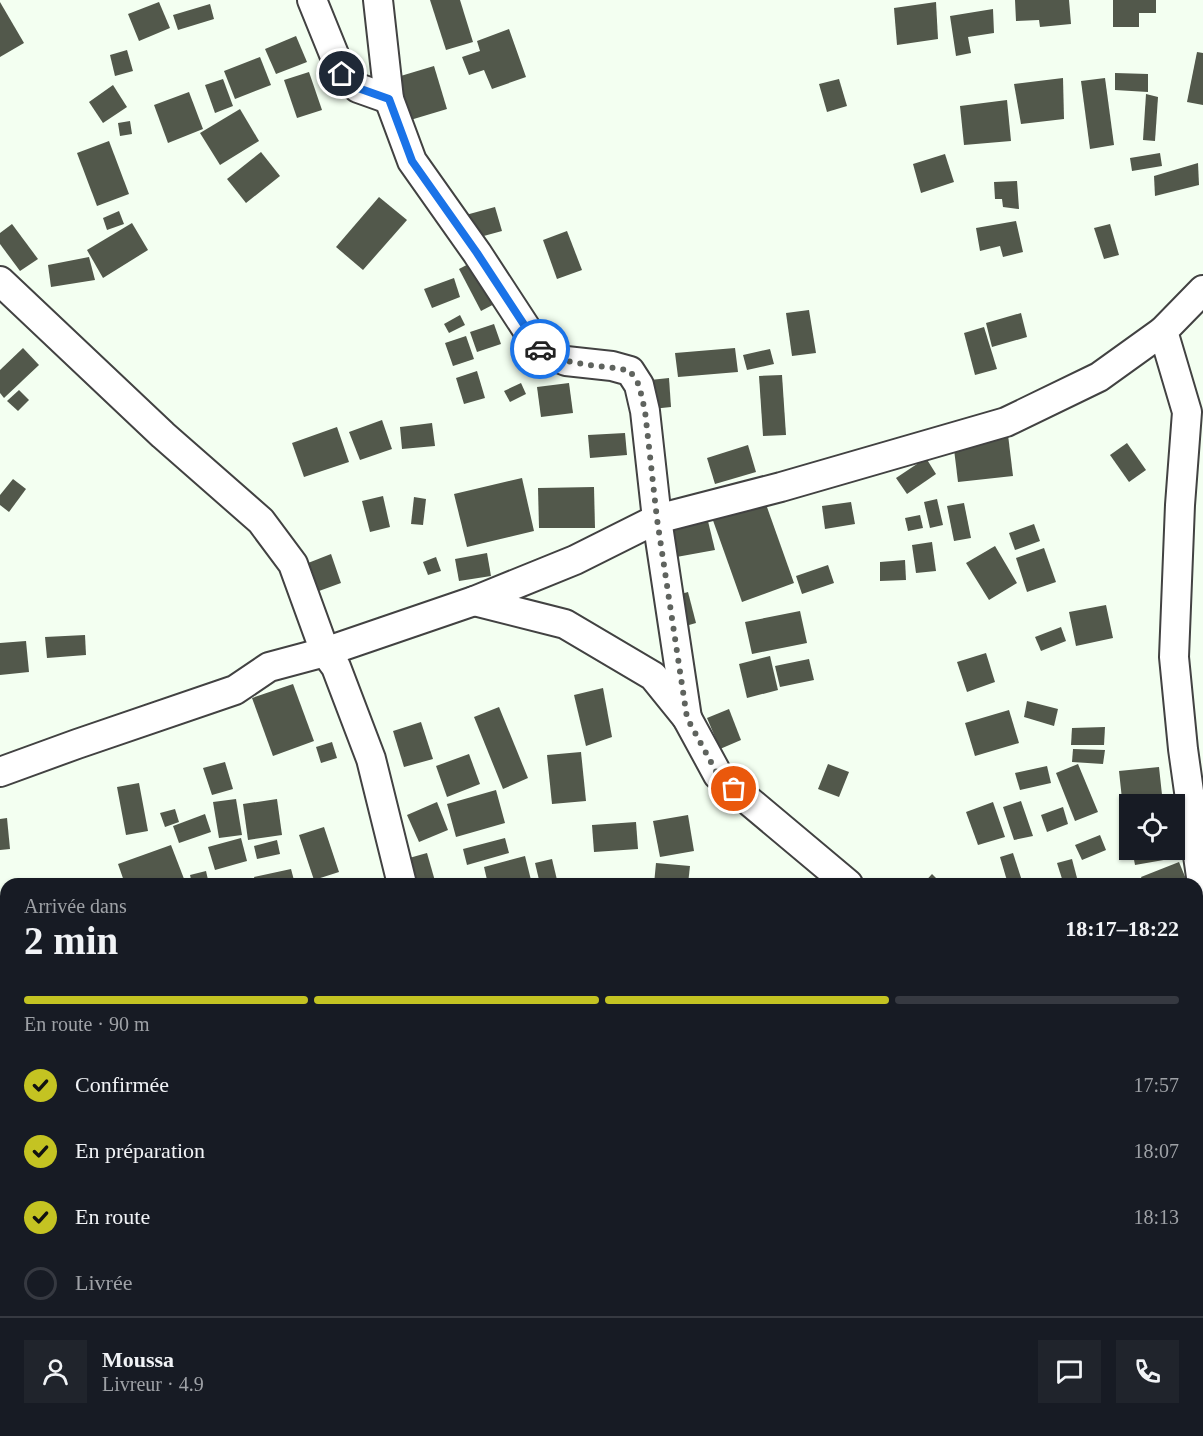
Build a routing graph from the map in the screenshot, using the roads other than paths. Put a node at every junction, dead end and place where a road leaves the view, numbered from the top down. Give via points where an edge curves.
1 (312, 0) edge
2 (378, 0) edge
3 (389, 99) junction
4 (0, 281) edge
5 (1203, 290) edge
6 (1163, 331) junction
7 (657, 519) junction
8 (474, 601) junction
9 (326, 652) junction
10 (687, 718) junction
11 (0, 772) edge
12 (401, 878) edge
13 (841, 878) edge
14 (1201, 878) edge

1 - 3 street via 342,74 358,88
2 - 3 street
3 - 7 street via 412,161 541,351 566,362 630,371 639,385
4 - 9 street via 163,435 261,521 292,564
5 - 6 street
6 - 7 street via 1099,377 1006,422
6 - 14 street via 1187,412 1174,657
7 - 8 street via 575,560
7 - 10 street
8 - 9 street
8 - 10 street via 565,624 653,676
9 - 11 street via 269,667 235,690
9 - 12 street via 336,667 371,759
10 - 13 street via 718,775

